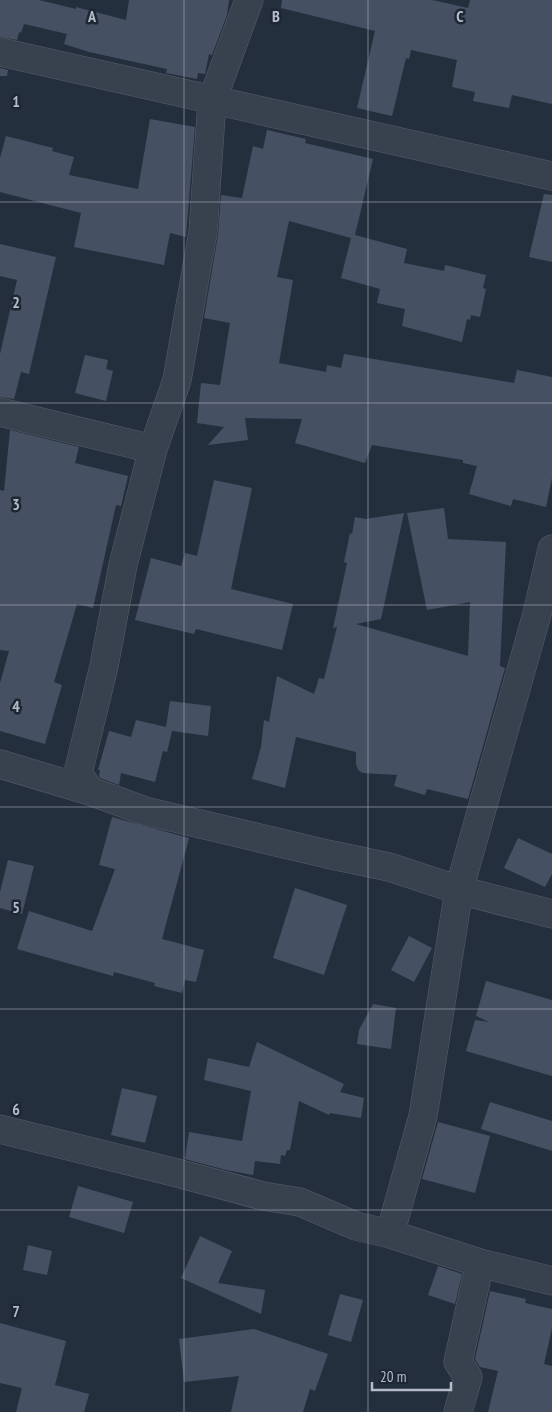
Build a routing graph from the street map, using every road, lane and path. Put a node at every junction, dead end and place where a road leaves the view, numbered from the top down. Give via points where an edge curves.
1 (249, 0) edge
2 (0, 52) edge
3 (212, 101) junction
4 (552, 176) edge
5 (0, 412) edge
6 (153, 449) junction
7 (552, 549) edge
8 (0, 764) edge
9 (90, 791) junction
10 (460, 890) junction
11 (552, 914) edge
12 (0, 1129) edge
13 (390, 1234) junction
14 (480, 1263) junction
15 (552, 1281) edge
16 (458, 1412) edge

1 - 3 street
2 - 3 street
3 - 4 street
3 - 6 street via 200,250 177,380
5 - 6 street
6 - 9 street via 123,565 104,666 78,772
7 - 10 street
8 - 9 street
9 - 10 street via 145,811 389,867
10 - 11 street
10 - 13 street via 423,1116
12 - 13 street via 263,1196 300,1202 356,1226
13 - 14 street
14 - 15 street
14 - 16 street via 458,1362 468,1377

